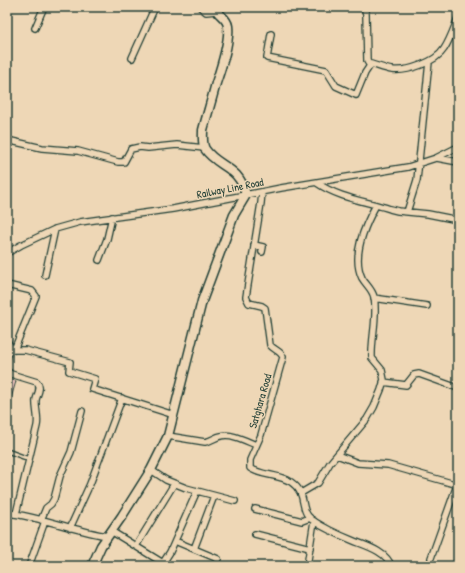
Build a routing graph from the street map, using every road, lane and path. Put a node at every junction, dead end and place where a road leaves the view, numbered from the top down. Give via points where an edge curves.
1 (44, 7) edge
2 (155, 7) edge
3 (200, 7) edge
4 (364, 7) edge
5 (215, 9) edge
6 (458, 20) edge
7 (35, 28) dead end
8 (271, 34) dead end
9 (132, 58) dead end
10 (429, 62) junction
11 (370, 66) junction
12 (7, 140) edge
13 (458, 147) edge
14 (204, 148) junction
15 (436, 158) junction
16 (458, 162) edge
17 (418, 164) junction
18 (317, 183) junction
19 (262, 192) junction
20 (246, 195) junction
21 (376, 205) junction
22 (407, 212) junction
23 (112, 217) junction
24 (458, 220) edge
25 (55, 229) junction
26 (254, 245) junction
27 (262, 252) dead end
28 (7, 253) edge
29 (99, 260) dead end
30 (45, 275) dead end
31 (7, 285) edge
32 (374, 298) junction
33 (427, 306) dead end
34 (7, 341) edge
35 (12, 350) junction
36 (7, 357) edge
37 (7, 371) edge
38 (383, 382) junction
39 (458, 388) edge
40 (122, 398) junction
41 (82, 411) dead end
42 (174, 415) junction
43 (168, 436) junction
44 (256, 445) junction
45 (7, 451) edge
46 (337, 455) junction
47 (29, 459) junction
48 (151, 470) junction
49 (174, 484) junction
50 (458, 485) edge
51 (196, 491) junction
52 (301, 493) junction
53 (214, 496) junction
54 (235, 501) dead end
55 (255, 509) dead end
56 (7, 513) edge
57 (16, 514) junction
58 (43, 520) junction
59 (312, 520) junction
60 (70, 528) junction
61 (109, 534) junction
62 (255, 534) dead end
63 (174, 541) junction
64 (136, 546) junction
65 (310, 548) junction
66 (194, 549) junction
67 (431, 558) dead end
68 (218, 559) dead end
69 (93, 563) edge
70 (162, 565) edge
71 (29, 566) edge
72 (103, 566) edge
73 (307, 566) edge
74 (391, 566) edge

1 - 7 street
2 - 9 street
3 - 5 street via 206,12
4 - 11 street via 367,61
5 - 14 street via 226,20 228,37 203,130
6 - 10 street via 444,50
8 - 11 street via 267,58 326,70 336,86 356,95
10 - 11 street via 398,70 371,64
10 - 17 street
12 - 14 street via 42,148 78,151 118,162 124,162 131,149 140,147 177,145
13 - 15 street, Railway Line Road
14 - 20 street via 236,174
15 - 16 street
15 - 17 street, Railway Line Road
17 - 18 street, Railway Line Road
17 - 22 street via 417,180
18 - 19 street, Railway Line Road
18 - 21 street via 339,195
19 - 20 street, Railway Line Road
19 - 26 street, Satghara Road
20 - 23 street, Railway Line Road
20 - 42 street via 234,215 202,301
21 - 22 street
21 - 32 street via 362,235 359,255 359,268
22 - 24 street
23 - 25 street, Railway Line Road
23 - 29 street
25 - 28 street, Railway Line Road
25 - 30 street
26 - 27 street via 263,247
26 - 44 street, Satghara Road via 246,297 249,303 265,308 270,345 283,357
31 - 35 street via 32,291 36,296
32 - 33 street
32 - 38 street via 372,358 382,370
34 - 35 street
35 - 36 street
35 - 40 street via 25,350 70,362 68,370 95,379 92,389
37 - 47 street via 39,384 36,402 38,419
38 - 39 street via 406,385 414,375 419,374
38 - 46 street via 382,390 367,418
40 - 42 street
40 - 60 street via 90,484
41 - 58 street via 71,452 60,476 54,499 46,508
42 - 43 street
43 - 44 street via 209,442 220,436 234,436
43 - 48 street
44 - 52 street, Satghara Road via 250,460 251,469 290,482
45 - 47 lane
46 - 50 street via 362,464 388,465
46 - 52 street via 327,466 318,483
47 - 57 street
48 - 49 street
48 - 61 street
49 - 51 street
49 - 64 street
50 - 67 street
51 - 53 street
51 - 63 street
52 - 59 street
53 - 54 street
53 - 66 street
55 - 59 street via 302,521
56 - 57 street
57 - 58 street
58 - 60 street
58 - 71 street
59 - 65 street
59 - 74 street via 384,555
60 - 61 street
61 - 64 street
61 - 69 street
62 - 65 street
63 - 66 street
63 - 70 street
64 - 70 street
65 - 73 street
66 - 68 street
69 - 72 street

